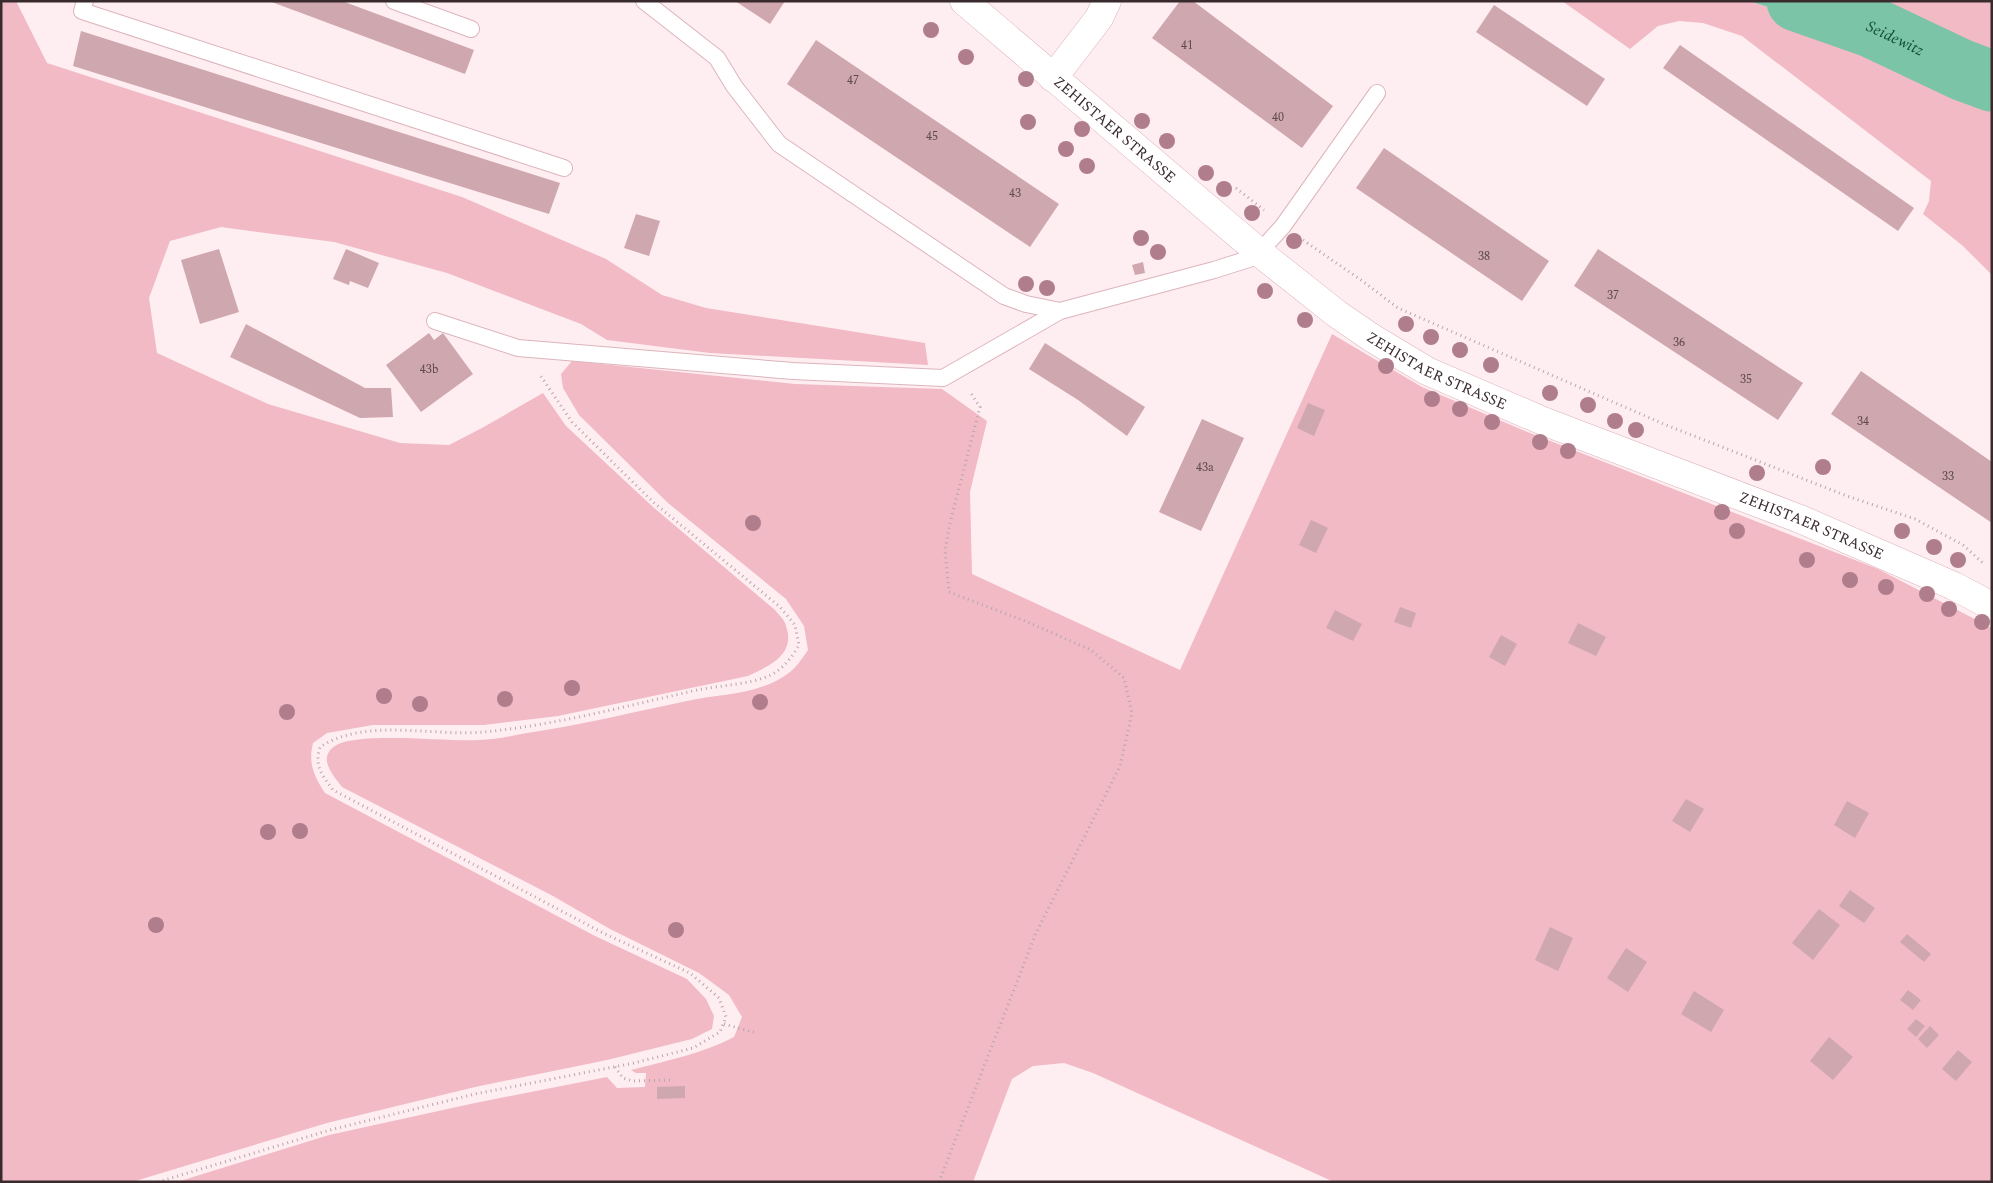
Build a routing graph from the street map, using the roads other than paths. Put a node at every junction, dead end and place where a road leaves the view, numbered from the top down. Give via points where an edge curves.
1 (85, 1) edge
2 (394, 1) edge
3 (644, 1) edge
4 (964, 1) edge
5 (1107, 1) edge
6 (470, 30) dead end
7 (1054, 78) junction
8 (1377, 93) dead end
9 (564, 168) dead end
10 (1260, 253) junction
11 (1060, 310) junction
12 (435, 321) dead end
13 (1992, 606) edge

1 - 9 lane via 82,11
2 - 6 lane
3 - 11 lane via 717,58 734,86 779,144 1004,296
4 - 7 main road, ZEHISTAER STRASSE
5 - 7 main road via 1099,18
7 - 10 main road, ZEHISTAER STRASSE
8 - 10 lane via 1283,226
10 - 11 lane via 1214,270
10 - 13 main road, ZEHISTAER STRASSE via 1365,333 1427,371 1543,421 1800,519 1954,586
11 - 12 lane via 943,378 792,370 518,348

